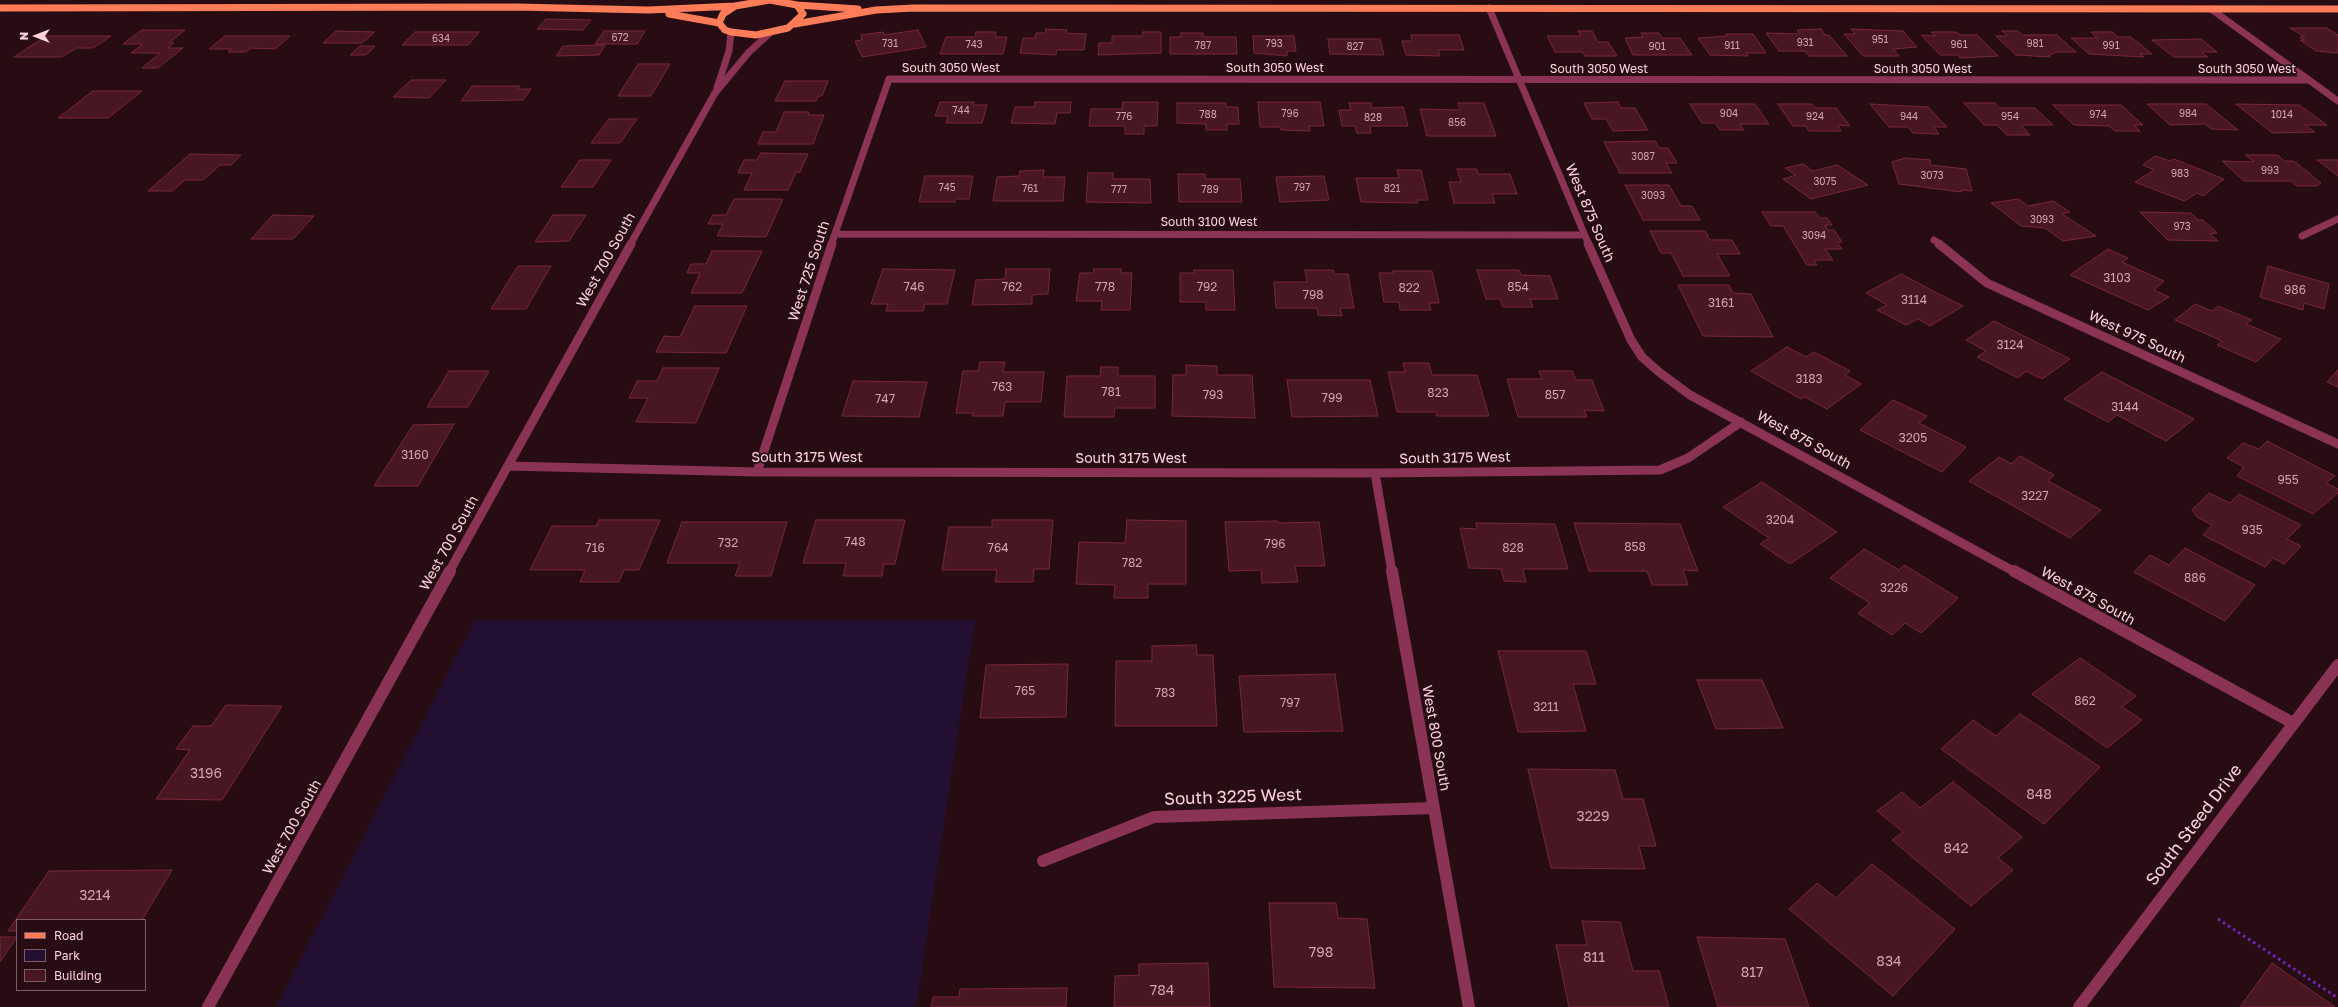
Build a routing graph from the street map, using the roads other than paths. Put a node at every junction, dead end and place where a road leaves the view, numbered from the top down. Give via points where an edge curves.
1 (749, 1) edge
2 (790, 1) edge
3 (735, 6) junction
4 (797, 6) junction
5 (0, 8) edge
6 (1489, 8) junction
7 (2211, 9) junction
8 (2338, 9) edge
9 (649, 10) junction
10 (876, 10) junction
11 (719, 23) junction
12 (795, 24) junction
13 (731, 32) junction
14 (770, 33) junction
15 (889, 79) joint
16 (1518, 80) junction
17 (2309, 80) junction
18 (715, 93) junction
19 (2338, 101) edge
20 (2338, 218) edge
21 (835, 234) junction
22 (1584, 235) junction
23 (2302, 236) dead end
24 (1934, 240) dead end
25 (1741, 422) junction
26 (2338, 444) edge
27 (508, 466) junction
28 (757, 472) junction
29 (1375, 473) junction
30 (2338, 665) edge
31 (2293, 723) junction
32 (1433, 808) junction
33 (1043, 861) dead end
34 (208, 1007) edge
35 (1469, 1007) edge
36 (2079, 1007) edge

1 - 2 main road
1 - 3 main road
2 - 4 main road
3 - 9 main road
3 - 11 main road via 723,14
4 - 10 main road
4 - 12 main road via 803,14
5 - 9 main road via 517,7
6 - 7 main road
6 - 10 main road
6 - 16 street, West 875 South
7 - 8 main road
7 - 17 street
9 - 11 main road
10 - 12 main road
11 - 13 main road
12 - 14 main road
13 - 14 main road
13 - 18 street, West 700 South via 729,51
14 - 18 street, West 700 South via 749,52
15 - 16 street, South 3050 West
15 - 21 street, West 725 South
16 - 17 street, South 3050 West
16 - 22 street, West 875 South
17 - 19 street
18 - 27 street, West 700 South
20 - 23 street
21 - 22 street, South 3100 West
21 - 28 street, West 725 South
22 - 25 street, West 875 South via 1631,340 1642,357 1690,395
24 - 26 street, West 975 South via 1987,283
25 - 29 street, South 3175 West via 1688,458 1660,470
25 - 31 street, West 875 South
27 - 28 street, South 3175 West
27 - 34 street, West 700 South
28 - 29 street, South 3175 West
29 - 32 street, West 800 South
30 - 31 street, South Steed Drive
31 - 36 street, South Steed Drive
32 - 33 street, South 3225 West via 1154,817
32 - 35 street, West 800 South

